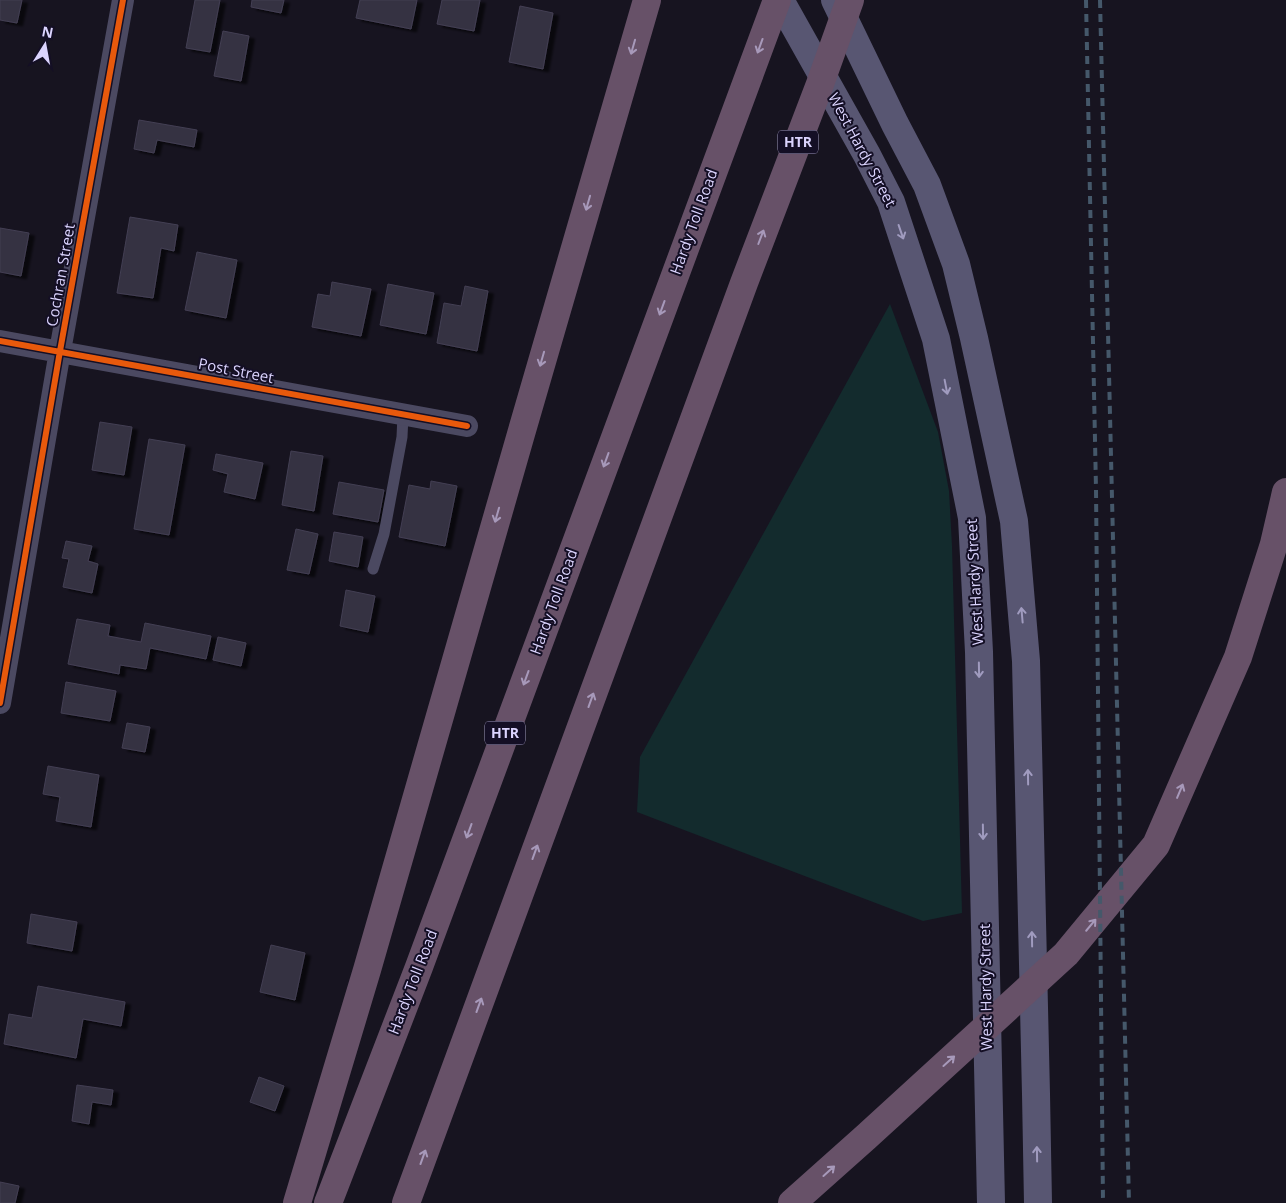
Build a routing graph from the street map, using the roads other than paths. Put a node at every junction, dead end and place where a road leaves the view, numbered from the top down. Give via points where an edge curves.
1 (123, 0) edge
2 (647, 0) edge
3 (778, 0) edge
4 (835, 0) edge
5 (850, 0) edge
6 (0, 341) edge
7 (60, 351) junction
8 (403, 415) junction
9 (467, 426) dead end
10 (1286, 492) edge
11 (373, 569) dead end
12 (0, 703) edge
13 (297, 1203) edge
14 (328, 1203) edge
15 (406, 1203) edge
16 (792, 1203) edge
17 (991, 1203) edge
18 (1038, 1203) edge

1 - 7 street, Cochran Street
2 -> 13 highway
3 -> 14 highway, Hardy Toll Road / HTR via 419,967
3 -> 17 main road, West Hardy Street via 891,202 936,339 972,518 979,652
18 -> 4 main road via 1026,661 1014,521 956,264 927,185
15 -> 5 highway, HTR
6 - 7 street, Post Street
7 - 8 street, Post Street
7 - 12 street, Cochran Street
8 - 9 street, Post Street
8 - 11 lane via 384,534
16 -> 10 highway via 1066,954 1156,845 1238,656 1274,544

